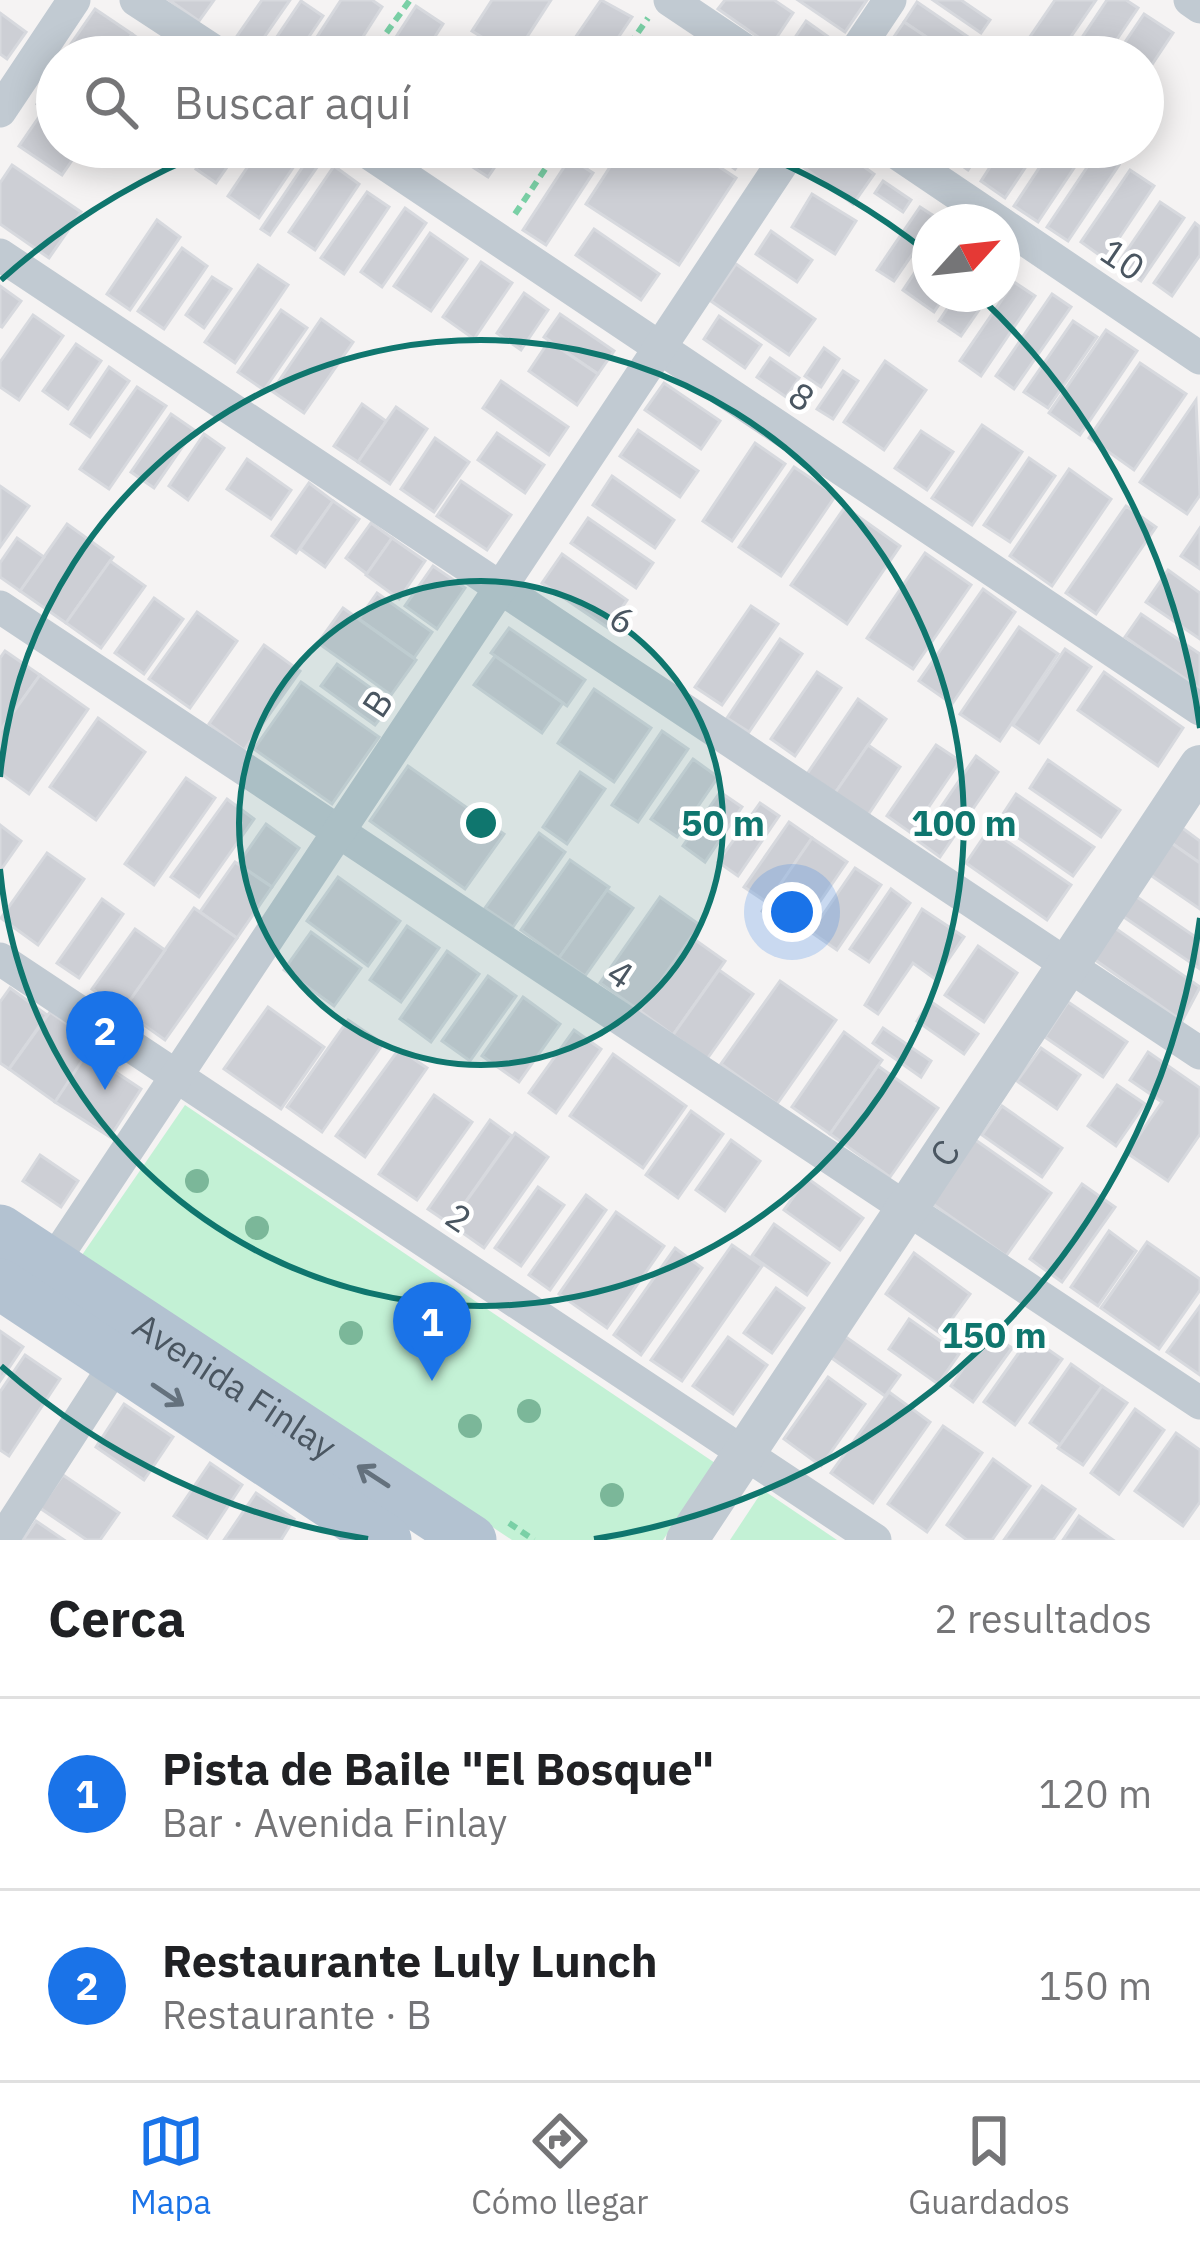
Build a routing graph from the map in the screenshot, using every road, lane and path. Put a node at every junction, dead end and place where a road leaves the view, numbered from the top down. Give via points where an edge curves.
1 (74, 0) edge
2 (136, 0) edge
3 (410, 0) edge
4 (660, 0) edge
5 (670, 0) edge
6 (890, 0) edge
7 (1190, 0) edge
8 (1200, 7) edge
9 (50, 36) edge
10 (192, 36) edge
11 (385, 36) edge
12 (635, 36) edge
13 (723, 36) edge
14 (866, 36) edge
15 (36, 57) edge
16 (0, 111) edge
17 (392, 168) edge
18 (546, 168) edge
19 (779, 168) edge
20 (919, 168) edge
21 (972, 204) edge
22 (1020, 236) edge
23 (498, 239) junction
24 (0, 255) edge
25 (660, 347) junction
26 (1200, 358) edge
27 (502, 585) junction
28 (0, 607) edge
29 (1200, 710) edge
30 (1200, 766) edge
31 (339, 831) junction
32 (0, 959) edge
33 (1069, 963) junction
34 (1200, 1053) edge
35 (178, 1075) junction
36 (906, 1209) junction
37 (0, 1230) edge
38 (26, 1284) edge
39 (129, 1342) junction
40 (1200, 1403) edge
41 (744, 1455) junction
42 (2, 1540) edge
43 (386, 1540) edge
44 (471, 1540) edge
45 (687, 1540) edge
46 (874, 1540) edge

1 - 9 street
2 - 10 street
3 - 11 path
4 - 12 path
5 - 13 street
6 - 14 street
7 - 8 street
15 - 16 street
17 - 23 street, 8
18 - 23 path
19 - 25 street, B
20 - 21 street, 10
22 - 26 street, 10
23 - 25 street, 8
24 - 27 street, 6
25 - 27 street, B
25 - 29 street, 8
27 - 31 street, B
27 - 33 street, 6
28 - 31 street, 4
30 - 33 street, C
31 - 35 street, B
31 - 36 street, 4
32 - 35 street, 2
33 - 34 street, 6
33 - 36 street, C
35 - 38 street, B
35 - 41 street, 2
36 - 40 street, 4
36 - 41 street, C
37 - 38 main road, Avenida Finlay
38 - 39 main road, Avenida Finlay
39 - 42 street
39 -> 43 main road, Avenida Finlay
44 -> 39 main road, Avenida Finlay
41 - 45 street, C
41 - 46 street, 2

